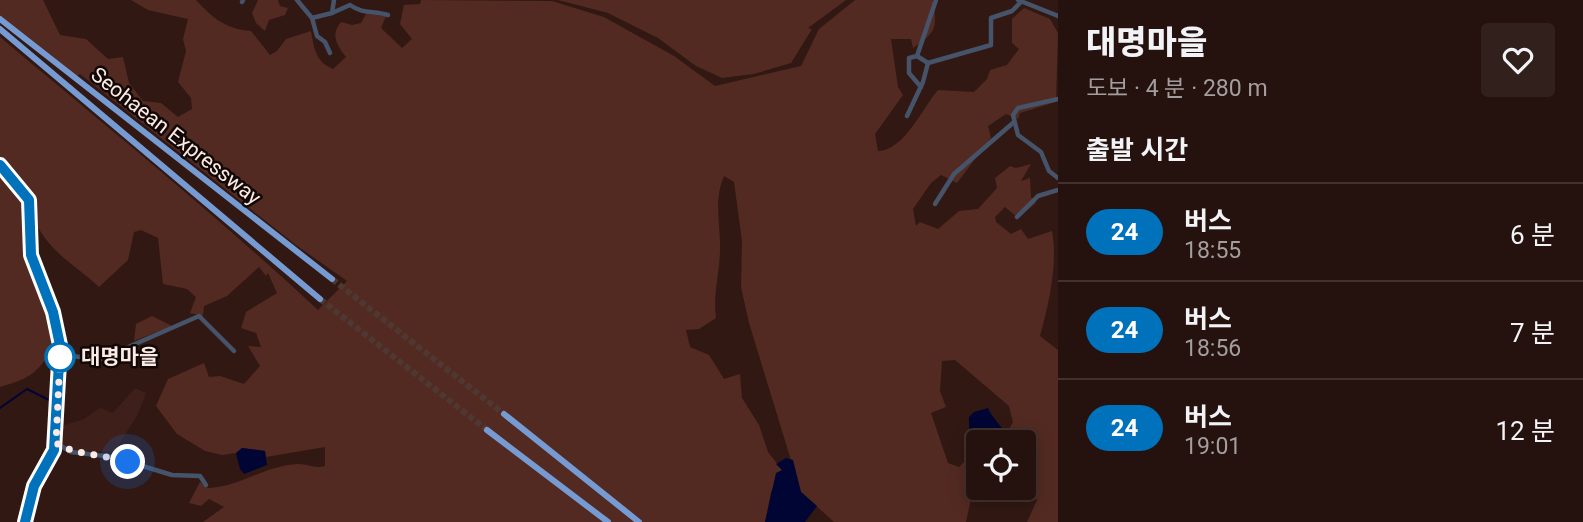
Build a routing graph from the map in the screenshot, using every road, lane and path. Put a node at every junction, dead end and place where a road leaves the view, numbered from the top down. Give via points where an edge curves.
1 (297, 0) edge
2 (334, 0) edge
3 (936, 0) edge
4 (1019, 1) edge
5 (332, 13) junction
6 (388, 15) dead end
7 (1058, 16) edge
8 (312, 18) junction
9 (0, 19) edge
10 (0, 29) edge
11 (330, 53) dead end
12 (916, 56) junction
13 (928, 63) junction
14 (922, 87) junction
15 (1058, 100) edge
16 (907, 116) dead end
17 (1014, 122) junction
18 (0, 165) edge
19 (1058, 178) edge
20 (1058, 190) edge
21 (935, 204) dead end
22 (1017, 217) dead end
23 (332, 279) tunnel mouth
24 (320, 299) tunnel mouth
25 (234, 351) dead end
26 (60, 355) junction
27 (504, 414) tunnel mouth
28 (487, 430) tunnel mouth
29 (56, 443) junction
30 (206, 485) dead end
31 (25, 522) edge
32 (608, 522) edge
33 (639, 522) edge

1 - 8 street
2 - 5 street
3 - 12 street
4 - 7 street
4 - 13 street via 1012,11 990,18 991,45
5 - 6 street via 350,5 361,13
5 - 8 street
8 - 11 street via 317,36
9 - 23 highway, Seohaean Expressway
10 - 24 highway, Seohaean Expressway
12 - 13 street
12 - 14 street via 909,58 909,73
13 - 14 street
14 - 16 street
15 - 17 street via 1018,108
17 - 19 street via 1018,135 1041,152 1049,172
17 - 21 street via 954,174
18 - 26 main road via 29,200 31,255 53,312
20 - 22 street via 1038,196
25 - 26 street via 199,316 101,359
26 - 29 main road
27 - 33 highway
28 - 32 highway
29 - 30 street via 71,452 108,456 172,475 200,476
29 - 31 main road via 34,486

